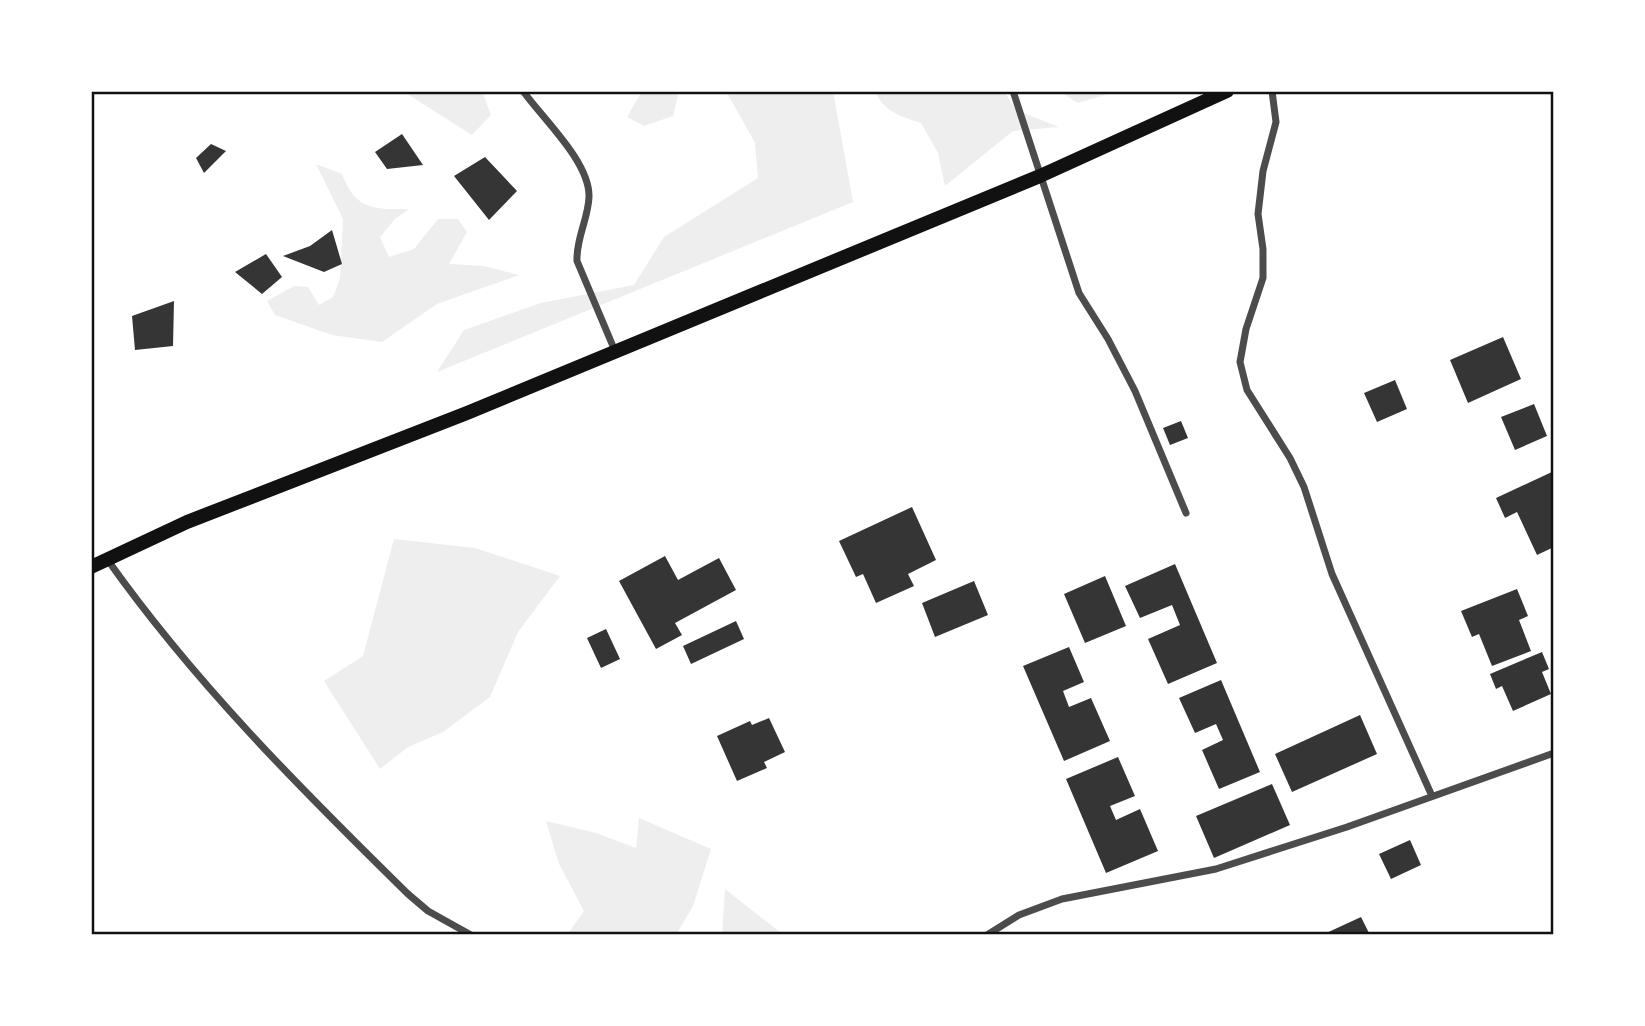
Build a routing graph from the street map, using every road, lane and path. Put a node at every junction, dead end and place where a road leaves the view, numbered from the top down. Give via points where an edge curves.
1 (523, 91) edge
2 (1013, 91) edge
3 (1227, 91) edge
4 (1272, 91) edge
5 (1040, 176) junction
6 (615, 352) junction
7 (1186, 513) dead end
8 (107, 559) junction
9 (91, 567) edge
10 (1554, 753) edge
11 (1432, 796) junction
12 (471, 935) edge
13 (987, 935) edge

1 - 6 street via 586,177 588,210 576,247 577,261
2 - 5 street
3 - 5 main road
4 - 11 street via 1276,122 1258,214 1263,278 1240,362 1247,390 1304,488 1332,574
5 - 6 main road
5 - 7 street via 1079,293 1135,391
6 - 8 main road via 187,522
8 - 9 main road
8 - 12 street via 145,612 246,729 408,894
10 - 11 street
11 - 13 street via 1216,869 1062,899 1018,915

